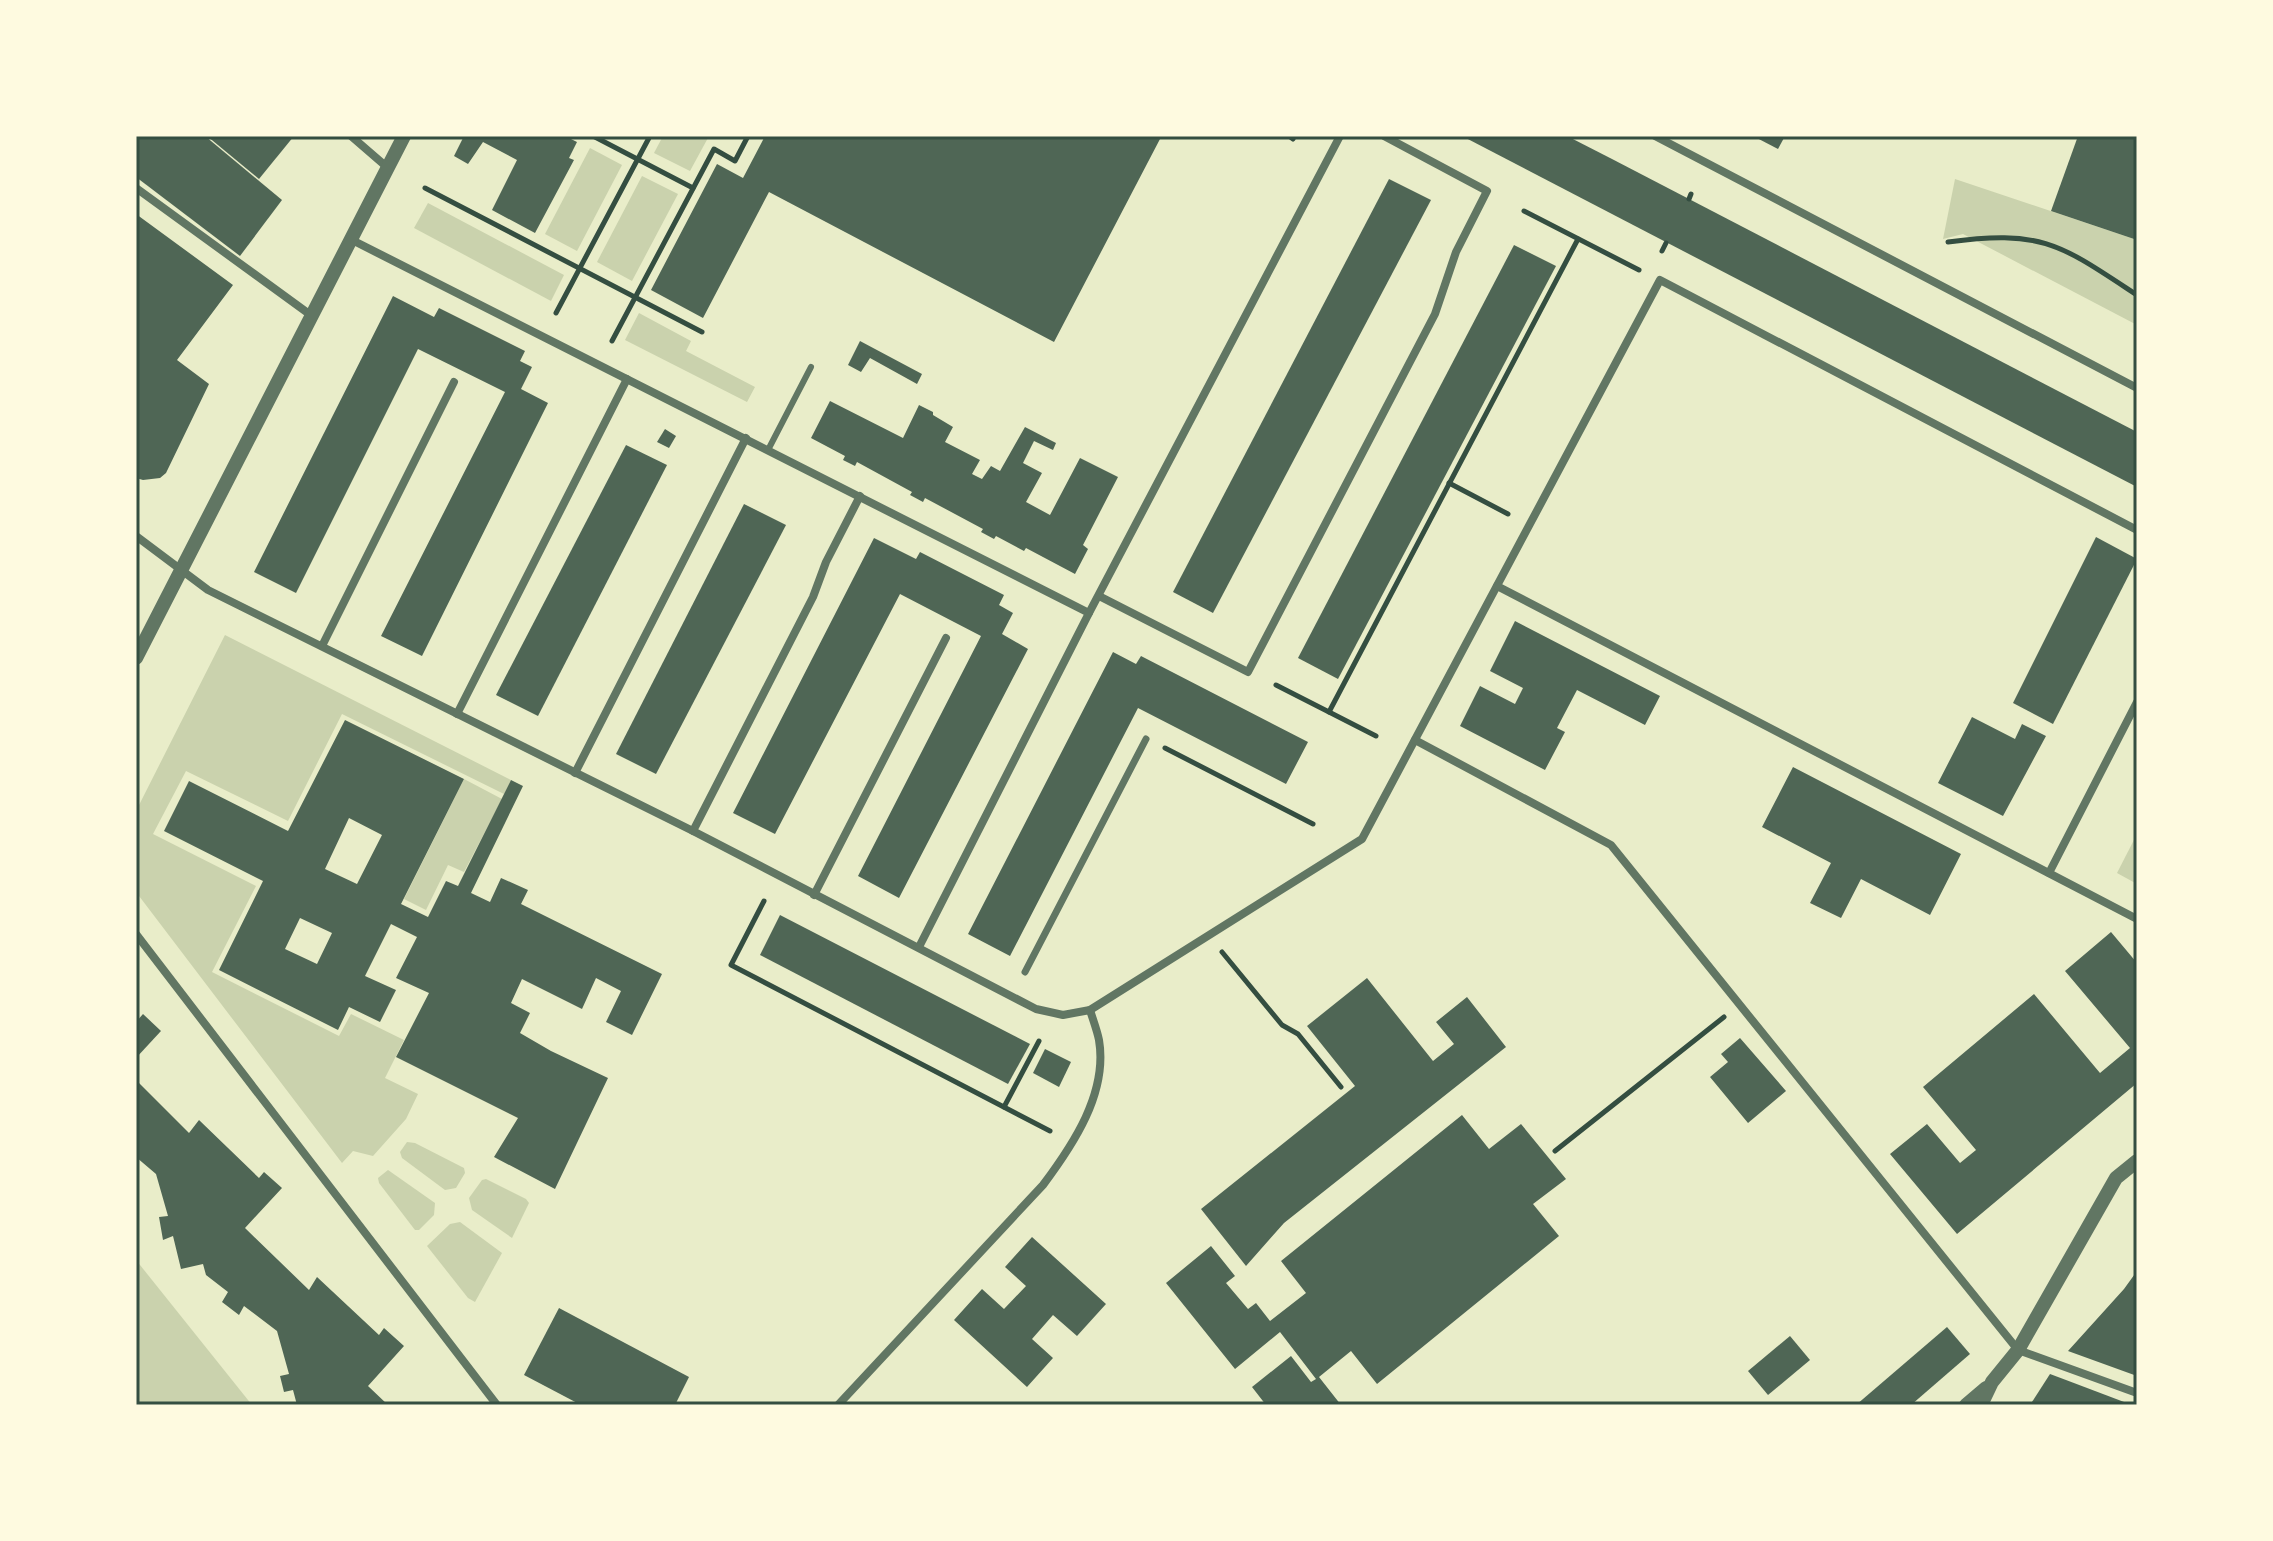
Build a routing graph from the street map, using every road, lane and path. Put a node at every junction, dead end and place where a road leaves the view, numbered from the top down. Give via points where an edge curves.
1 (351, 136) edge
2 (404, 136) edge
3 (593, 136) edge
4 (650, 136) edge
5 (748, 136) edge
6 (1340, 136) edge
7 (1384, 136) edge
8 (1655, 136) edge
9 (637, 159) junction
10 (388, 168) junction
11 (136, 188) edge
12 (425, 188) dead end
13 (693, 188) junction
14 (1524, 211) dead end
15 (1578, 239) junction
16 (352, 240) junction
17 (1948, 242) dead end
18 (1666, 243) dead end
19 (1662, 251) dead end
20 (1633, 268) dead end
21 (580, 269) junction
22 (2137, 295) edge
23 (635, 297) junction
24 (556, 313) dead end
25 (312, 316) junction
26 (702, 332) dead end
27 (612, 341) dead end
28 (811, 367) dead end
29 (627, 379) junction
30 (454, 382) dead end
31 (2137, 388) edge
32 (746, 438) junction
33 (768, 450) junction
34 (1449, 483) junction
35 (860, 496) junction
36 (1503, 512) dead end
37 (2137, 530) edge
38 (136, 536) edge
39 (180, 571) junction
40 (1497, 586) junction
41 (1099, 596) junction
42 (1089, 613) junction
43 (946, 638) dead end
44 (322, 646) junction
45 (136, 658) edge
46 (1276, 685) dead end
47 (2137, 702) edge
48 (1329, 712) junction
49 (457, 714) junction
50 (1376, 736) dead end
51 (1146, 739) joint
52 (1415, 740) junction
53 (575, 773) junction
54 (1313, 824) dead end
55 (693, 831) junction
56 (2049, 873) junction
57 (814, 895) junction
58 (764, 901) dead end
59 (2137, 919) edge
60 (136, 934) edge
61 (1211, 934) junction
62 (919, 947) junction
63 (1025, 972) dead end
64 (1740, 1004) junction
65 (1090, 1010) junction
66 (1039, 1041) dead end
67 (1341, 1087) dead end
68 (1004, 1107) junction
69 (1050, 1131) dead end
70 (1555, 1151) dead end
71 (2137, 1161) edge
72 (2018, 1350) junction
73 (1992, 1382) junction
74 (2137, 1393) edge
75 (497, 1405) edge
76 (838, 1405) edge
77 (1966, 1405) edge
78 (1981, 1405) edge

1 - 10 street
2 - 10 street
3 - 9 path
4 - 9 path
5 - 13 path via 735,161 714,149
6 - 41 street
7 - 41 street via 1487,191 1456,252 1435,314 1248,672
8 - 31 street
9 - 13 path
9 - 21 path
10 - 16 street
11 - 25 street
12 - 21 path
13 - 23 path
14 - 15 path
15 - 20 path
15 - 34 path
16 - 25 street
16 - 29 street
17 - 22 path via 1989,236 2053,245
18 - 19 path
21 - 23 path
21 - 24 path
23 - 26 path
23 - 27 path
25 - 39 street
28 - 33 lane
29 - 32 street
29 - 49 street
30 - 44 street
32 - 33 street
32 - 53 street
33 - 35 street
34 - 36 path
34 - 48 path
35 - 42 street
35 - 55 street
37 - 40 street via 1660,280
38 - 39 street
39 - 44 street
39 - 45 street
40 - 52 street
40 - 56 street
41 - 42 street
42 - 62 street
43 - 57 street
44 - 49 street
46 - 48 path
47 - 56 street
48 - 50 path
49 - 53 street
51 - 54 path
51 - 63 street
52 - 61 street via 1362,839
52 - 64 street via 1611,845
53 - 55 street
55 - 57 street
56 - 59 street
57 - 62 street
58 - 68 path via 731,965
60 - 75 street
61 - 65 street
61 - 67 path via 1282,1025 1298,1034
62 - 65 street via 1036,1009 1063,1015
64 - 70 path
64 - 72 street
65 - 76 street via 1099,1043 1099,1079 1066,1154
66 - 68 path
68 - 69 path
71 - 72 street via 2116,1178
72 - 73 street
72 - 74 street
73 - 77 street
73 - 78 street

